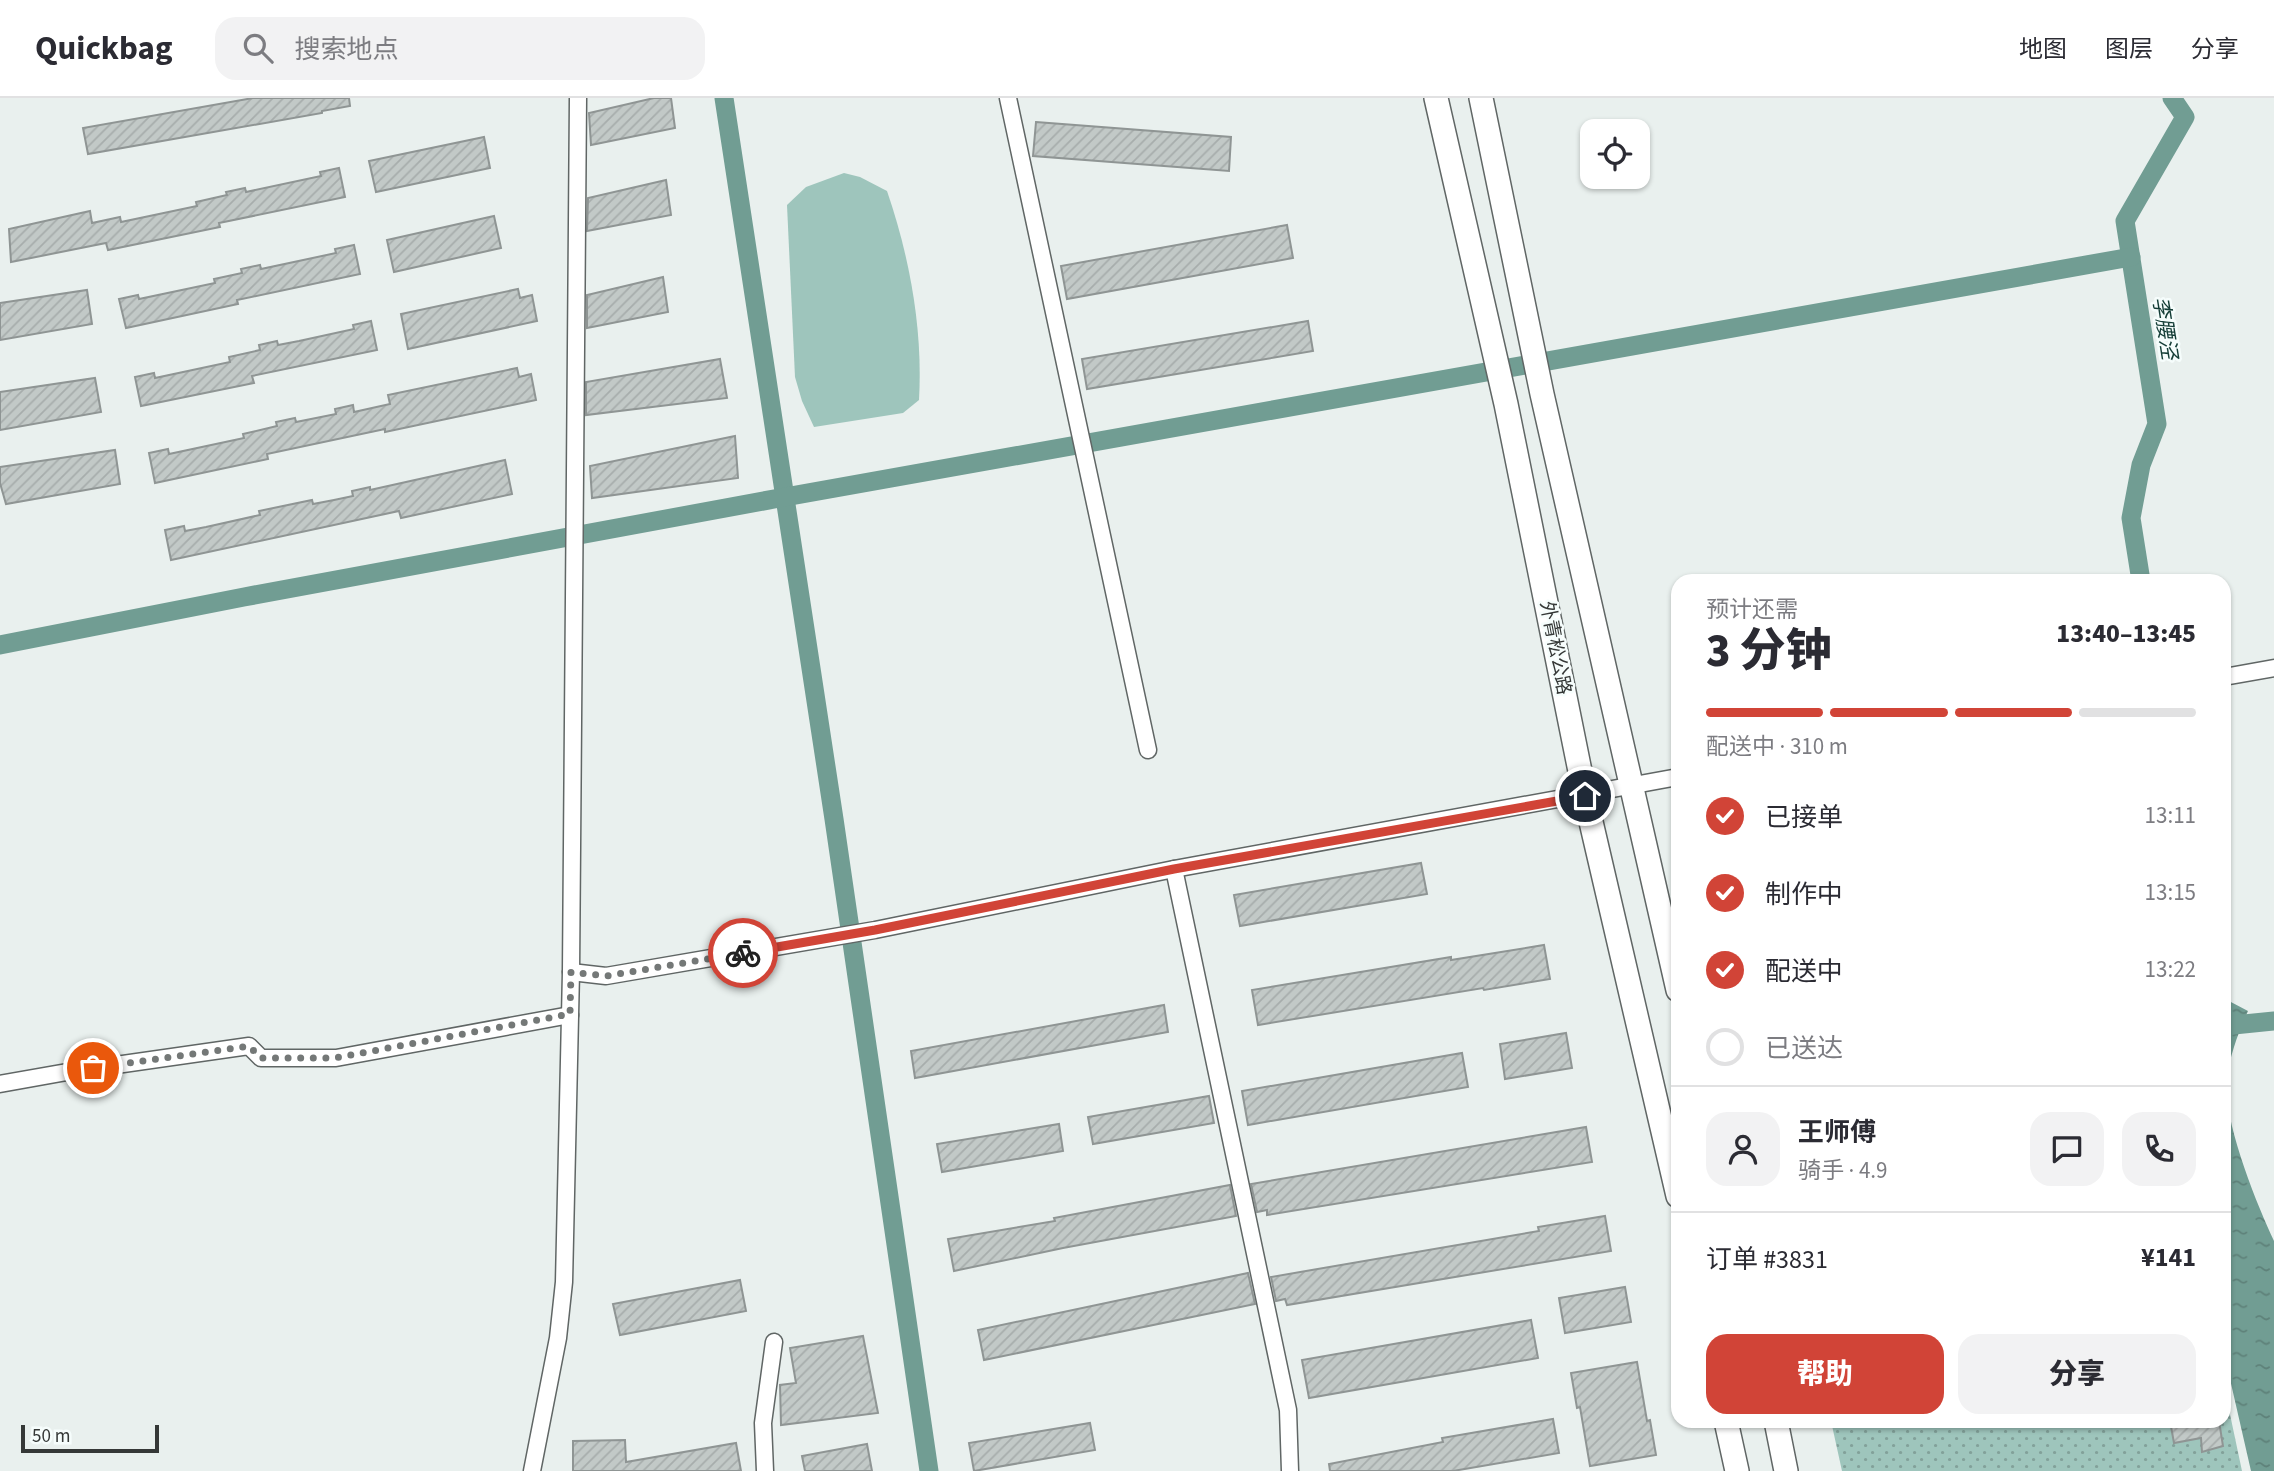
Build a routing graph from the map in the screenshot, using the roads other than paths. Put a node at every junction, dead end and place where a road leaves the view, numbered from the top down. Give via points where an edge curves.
1 (578, 98) edge
2 (1008, 98) edge
3 (1436, 98) edge
4 (1481, 98) edge
5 (2274, 668) edge
6 (2231, 676) edge
7 (1148, 750) dead end
8 (1671, 778) edge
9 (1632, 785) junction
10 (1585, 796) junction
11 (1174, 869) junction
12 (1671, 959) edge
13 (571, 972) junction
14 (570, 1014) junction
15 (0, 1084) edge
16 (1671, 1166) edge
17 (774, 1342) dead end
18 (1728, 1428) edge
19 (1777, 1428) edge
20 (532, 1471) edge
21 (765, 1471) edge
22 (1290, 1471) edge
23 (1737, 1471) edge
24 (1786, 1471) edge

1 - 13 street
2 - 7 street
3 - 10 main road, 外青松公路 via 1489,324
4 - 9 main road via 1542,394
5 - 6 street
8 - 9 street
9 - 10 street
9 - 12 main road
10 - 11 street
10 - 16 main road, 外青松公路
11 - 13 street via 825,939 606,976
11 - 22 street via 1288,1410
13 - 14 street
14 - 15 street via 335,1058 261,1058 249,1046
14 - 20 street via 564,1282
17 - 21 street via 763,1423
18 - 23 main road
19 - 24 main road

